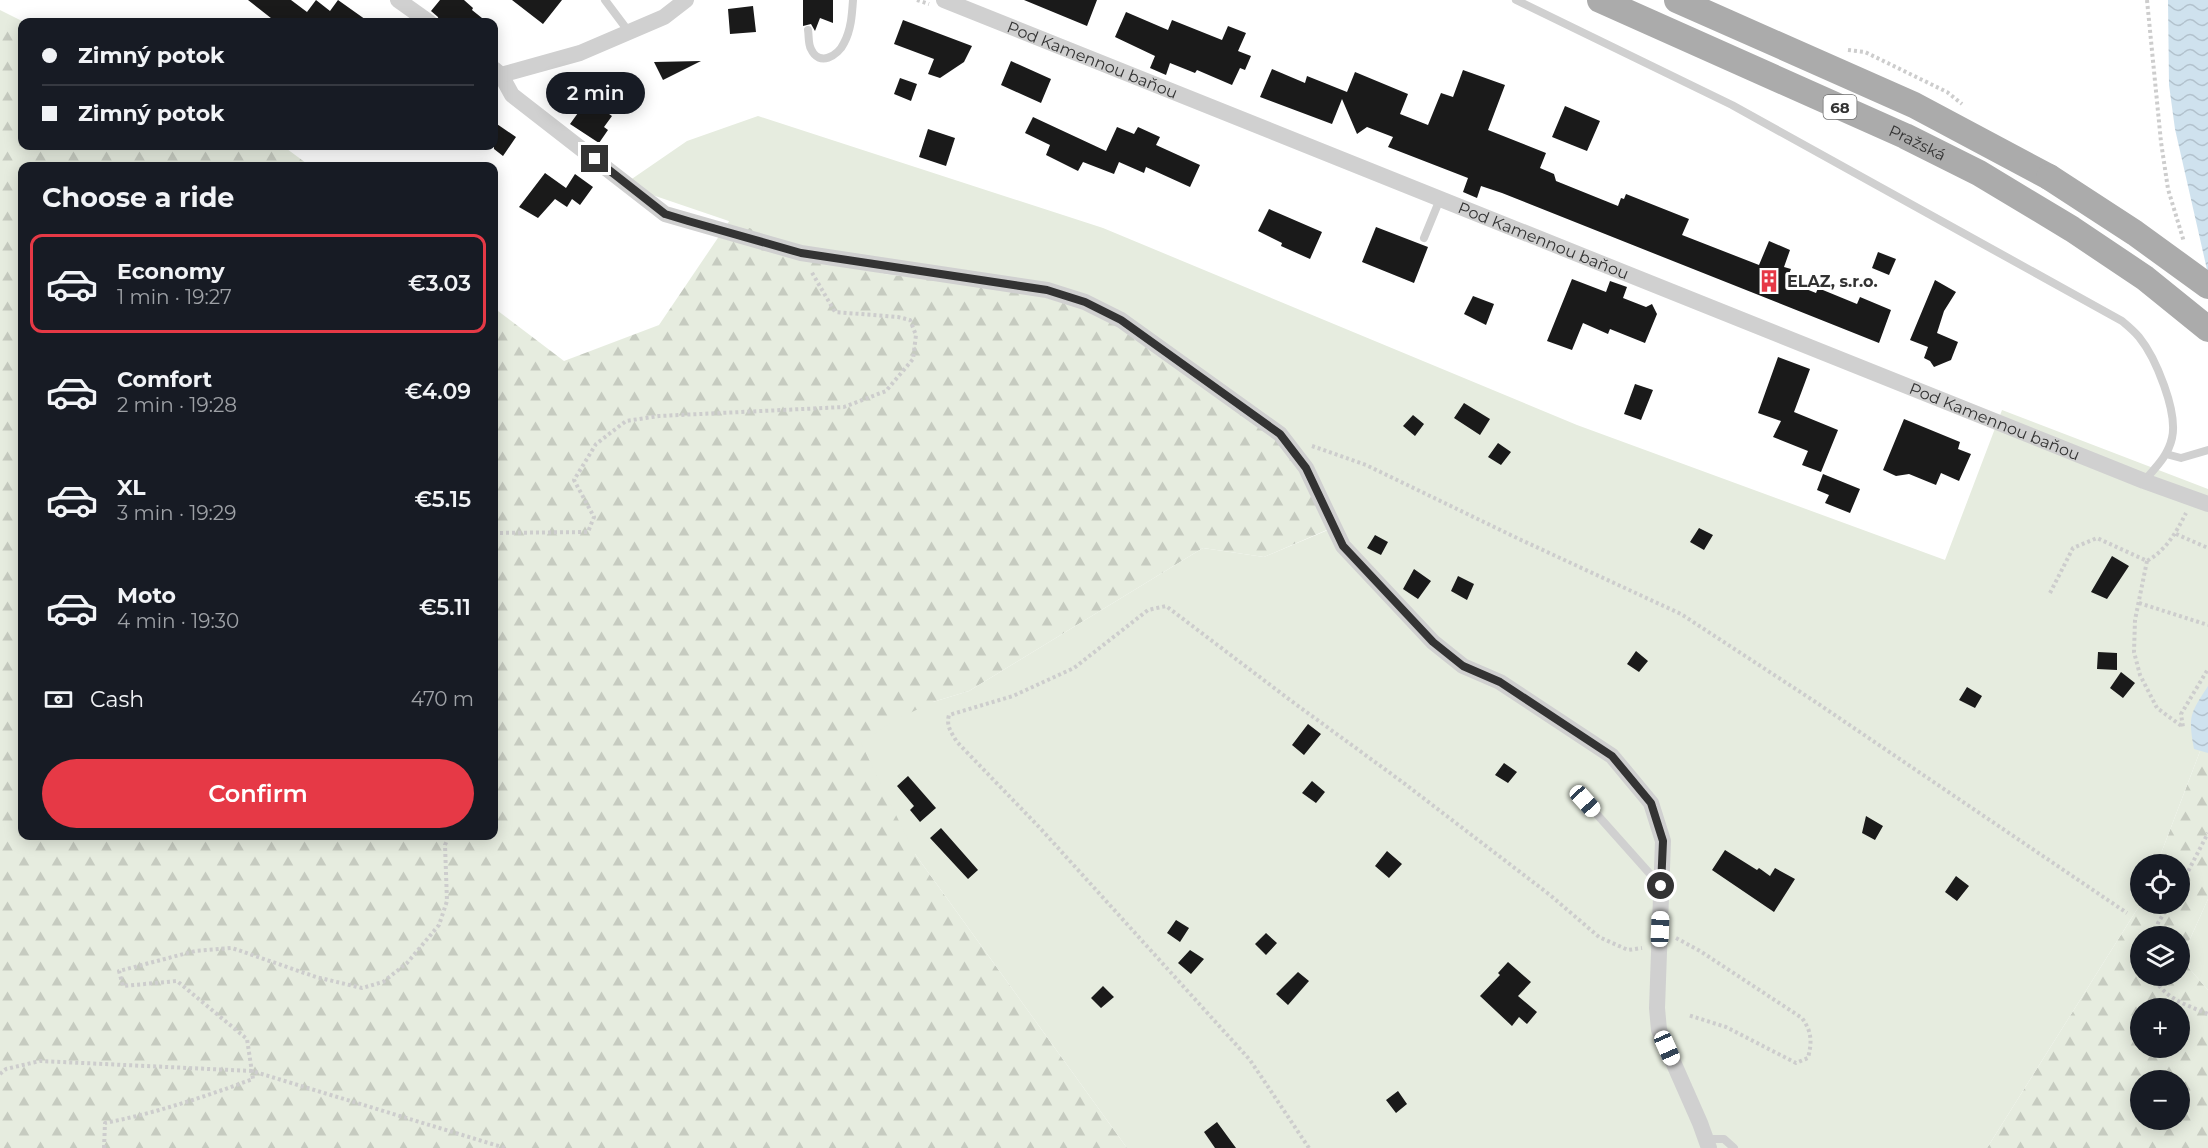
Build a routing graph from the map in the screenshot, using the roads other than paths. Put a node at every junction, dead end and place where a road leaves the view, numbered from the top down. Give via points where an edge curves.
1 (398, 0) edge
2 (605, 0) edge
3 (686, 0) edge
4 (853, 0) edge
5 (944, 0) edge
6 (1516, 0) edge
7 (1600, 0) edge
8 (1677, 0) edge
9 (423, 18) edge
10 (808, 30) dead end
11 (629, 32) junction
12 (498, 72) edge
13 (498, 74) edge
14 (1440, 199) junction
15 (1424, 238) dead end
16 (2208, 286) edge
17 (2208, 329) edge
18 (2208, 450) edge
19 (2166, 454) junction
20 (2144, 481) junction
21 (2200, 502) edge
22 (1585, 801) dead end
23 (1661, 886) junction
24 (1707, 1143) edge
25 (1734, 1148) edge

1 - 9 street
2 - 11 lane
3 - 11 street via 664,17
4 - 10 lane via 851,24 836,55 827,59 817,56 811,49
5 - 14 street, Pod Kamennou baňou
6 - 19 lane via 1732,105 2122,321 2139,336 2164,384 2173,435
7 - 17 main road, Pražská / 68 via 1905,136 1978,173 2072,229
8 - 16 main road, Pražská / 68, bridge via 1914,105 2049,177
11 - 12 street via 580,53
13 - 23 street via 512,95 665,214 801,253 1047,290 1085,302 1121,320 1280,434 1306,468 1343,546 1433,642 1463,666 1500,682 1612,756 1651,803 1663,841
14 - 15 lane
14 - 20 street, Pod Kamennou baňou
18 - 19 lane via 2181,458
19 - 20 lane
20 - 21 street, Pod Kamennou baňou
22 - 23 lane
23 - 24 street via 1659,1030
24 - 25 lane via 1724,1139

